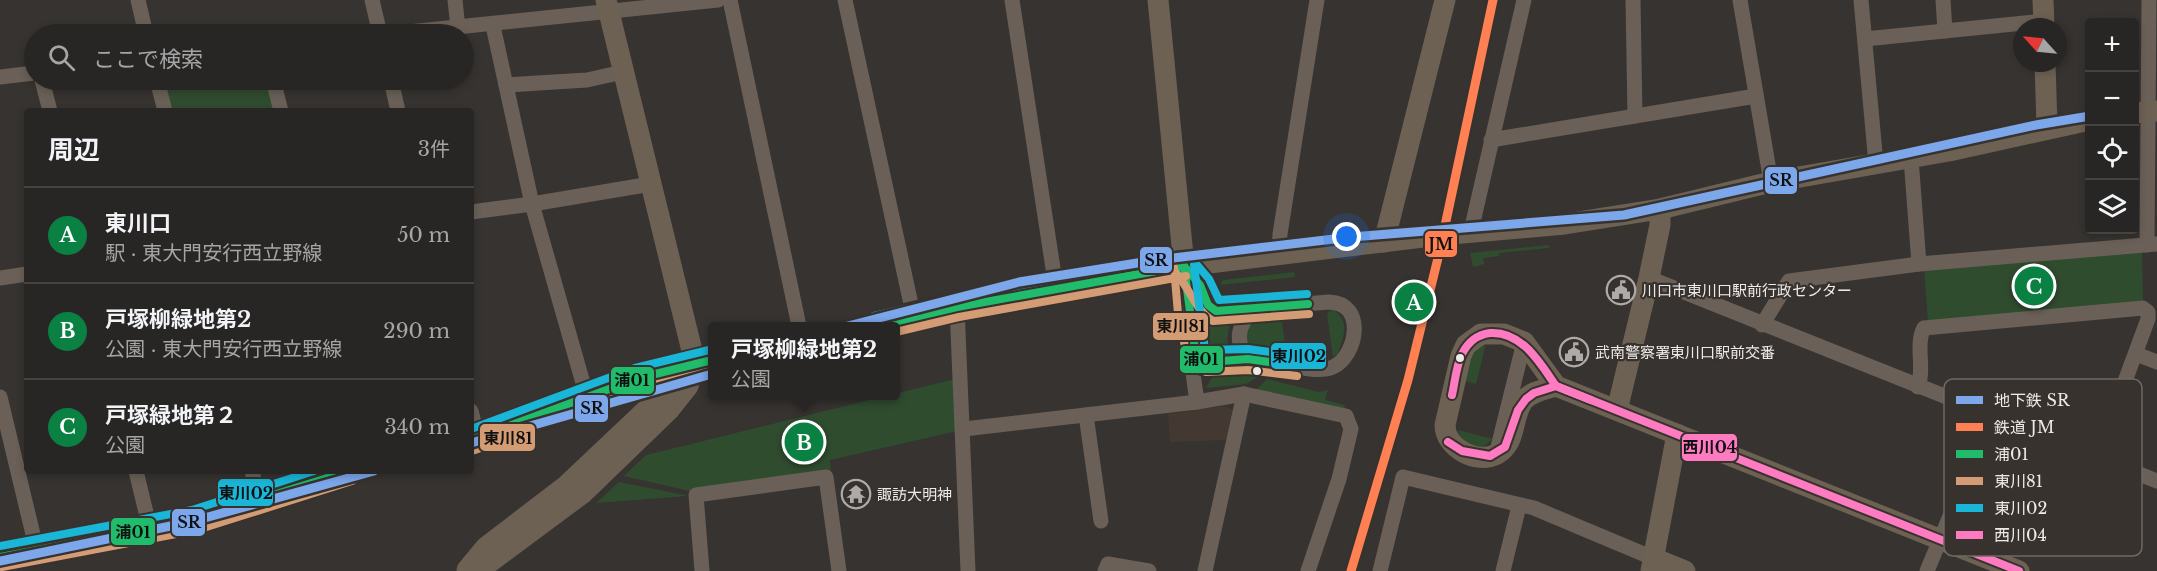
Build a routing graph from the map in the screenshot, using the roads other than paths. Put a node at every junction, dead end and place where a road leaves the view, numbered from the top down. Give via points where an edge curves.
1 (138, 0) edge
2 (372, 0) edge
3 (455, 0) edge
4 (718, 0) edge
5 (730, 0) edge
6 (845, 0) edge
7 (1012, 0) edge
8 (1158, 0) edge
9 (1317, 0) edge
10 (1445, 0) edge
11 (1524, 0) edge
12 (1633, 0) edge
13 (1740, 0) edge
14 (1861, 0) edge
15 (1943, 0) edge
16 (2043, 0) edge
17 (2149, 0) edge
18 (607, 6) edge
19 (2044, 18) edge
20 (144, 24) edge
21 (378, 24) edge
22 (458, 24) edge
23 (493, 26) junction
24 (2013, 26) edge
25 (474, 27) edge
26 (1945, 31) junction
27 (1865, 39) junction
28 (623, 72) junction
29 (2045, 72) edge
30 (24, 74) edge
31 (0, 77) edge
32 (506, 85) junction
33 (45, 90) edge
34 (160, 90) edge
35 (276, 90) edge
36 (393, 90) edge
37 (1756, 96) junction
38 (49, 108) edge
39 (164, 108) edge
40 (280, 108) edge
41 (397, 108) edge
42 (2147, 111) edge
43 (1635, 116) junction
44 (2085, 121) edge
45 (2047, 127) junction
46 (1491, 140) junction
47 (1911, 158) junction
48 (1876, 164) junction
49 (1771, 182) junction
50 (651, 184) junction
51 (532, 204) junction
52 (1660, 209) junction
53 (474, 212) edge
54 (1471, 231) junction
55 (1384, 242) junction
56 (2152, 245) edge
57 (1280, 254) junction
58 (1919, 264) junction
59 (1184, 266) junction
60 (24, 274) edge
61 (0, 278) edge
62 (1649, 278) junction
63 (1056, 288) junction
64 (957, 308) junction
65 (1253, 310) junction
66 (914, 318) junction
67 (798, 322) edge
68 (897, 322) edge
69 (1762, 325) junction
70 (1524, 342) junction
71 (2136, 354) junction
72 (1248, 358) junction
73 (1200, 360) junction
74 (704, 362) edge
75 (2157, 362) edge
76 (2127, 379) edge
77 (1556, 386) junction
78 (1918, 387) junction
79 (1244, 394) junction
80 (0, 397) edge
81 (587, 397) junction
82 (1944, 397) edge
83 (1197, 402) junction
84 (1617, 410) junction
85 (1086, 414) junction
86 (964, 429) junction
87 (1677, 434) junction
88 (474, 439) edge
89 (1496, 455) junction
90 (137, 474) edge
91 (253, 474) edge
92 (340, 474) edge
93 (2142, 475) edge
94 (2157, 481) edge
95 (259, 500) junction
96 (1519, 506) junction
97 (1101, 521) dead end
98 (150, 529) junction
99 (1944, 533) edge
100 (1941, 540) junction
101 (1944, 541) edge
102 (37, 550) junction
103 (1981, 556) edge
104 (0, 557) edge
105 (1652, 565) edge
106 (466, 571) edge
107 (478, 571) edge
108 (702, 571) edge
109 (839, 571) edge
110 (968, 571) edge
111 (1105, 571) edge
112 (1149, 571) edge
113 (1205, 571) edge
114 (1308, 571) edge
115 (1380, 571) edge
116 (1503, 571) edge
117 (1685, 571) edge
118 (1927, 571) edge
119 (2019, 571) edge

1 - 20 street
2 - 21 street
3 - 22 street
4 - 18 street
5 - 67 street
6 - 66 street
7 - 63 street
8 - 59 street
9 - 57 street
10 - 55 street
11 - 46 street
12 - 43 street
13 - 37 street
14 - 27 street
15 - 26 street
16 - 19 street
17 - 42 street
18 - 23 street
18 - 28 street
23 - 25 street
23 - 32 street
24 - 26 street
26 - 27 street
27 - 48 street
28 - 32 street via 588,80
28 - 50 street
29 - 45 street
30 - 31 street
32 - 51 street
33 - 38 street
34 - 39 street
35 - 40 street
36 - 41 street
37 - 43 street
37 - 49 street
42 - 56 street
43 - 46 street
44 - 45 street
45 - 47 street
46 - 54 street
47 - 48 street
47 - 58 street
48 - 49 street
49 - 52 street
50 - 51 street
50 - 74 street
51 - 53 street
51 - 81 street
52 - 54 street via 1565,224
52 - 62 street
54 - 55 street
55 - 57 street
56 - 58 street
57 - 59 street
58 - 69 street via 1789,281
59 - 63 street
59 - 65 street via 1212,308 1221,312
59 - 73 street via 1193,353
60 - 61 street
62 - 69 street
62 - 84 street
63 - 64 street
64 - 66 street
64 - 86 street
65 - 72 street via 1239,330 1239,344
65 - 72 street via 1337,303 1350,309 1354,322 1348,352 1330,368
66 - 68 street
69 - 78 street
70 - 77 street
70 - 89 street
70 - 89 street via 1504,334 1481,334 1466,345 1461,356 1445,435 1458,450 1486,457
71 - 75 street
71 - 76 street
71 - 78 street via 2148,319 2143,308 1929,327 1921,333 1923,369
72 - 73 street
73 - 83 street via 1193,374
74 - 81 street via 639,378
74 - 106 street via 567,485 486,547
74 - 107 street via 669,410 591,485
77 - 84 street
77 - 89 street via 1523,401 1509,443
78 - 82 street
79 - 83 street
79 - 113 street
79 - 114 street via 1346,416 1349,420 1351,429 1339,479
80 - 102 street
81 - 88 street
83 - 85 street
84 - 87 street
85 - 86 street
85 - 97 street
86 - 110 street
87 - 100 street
87 - 105 street
90 - 98 street
91 - 95 street
92 - 95 street
93 - 94 street
95 - 98 street
96 - 105 street via 1534,508
96 - 115 street via 1403,477
96 - 116 street
98 - 102 street
99 - 100 street
100 - 101 street
100 - 118 street
102 - 104 street
103 - 119 street
105 - 117 street
108 - 109 street via 696,495 826,477
111 - 112 street via 1108,564

